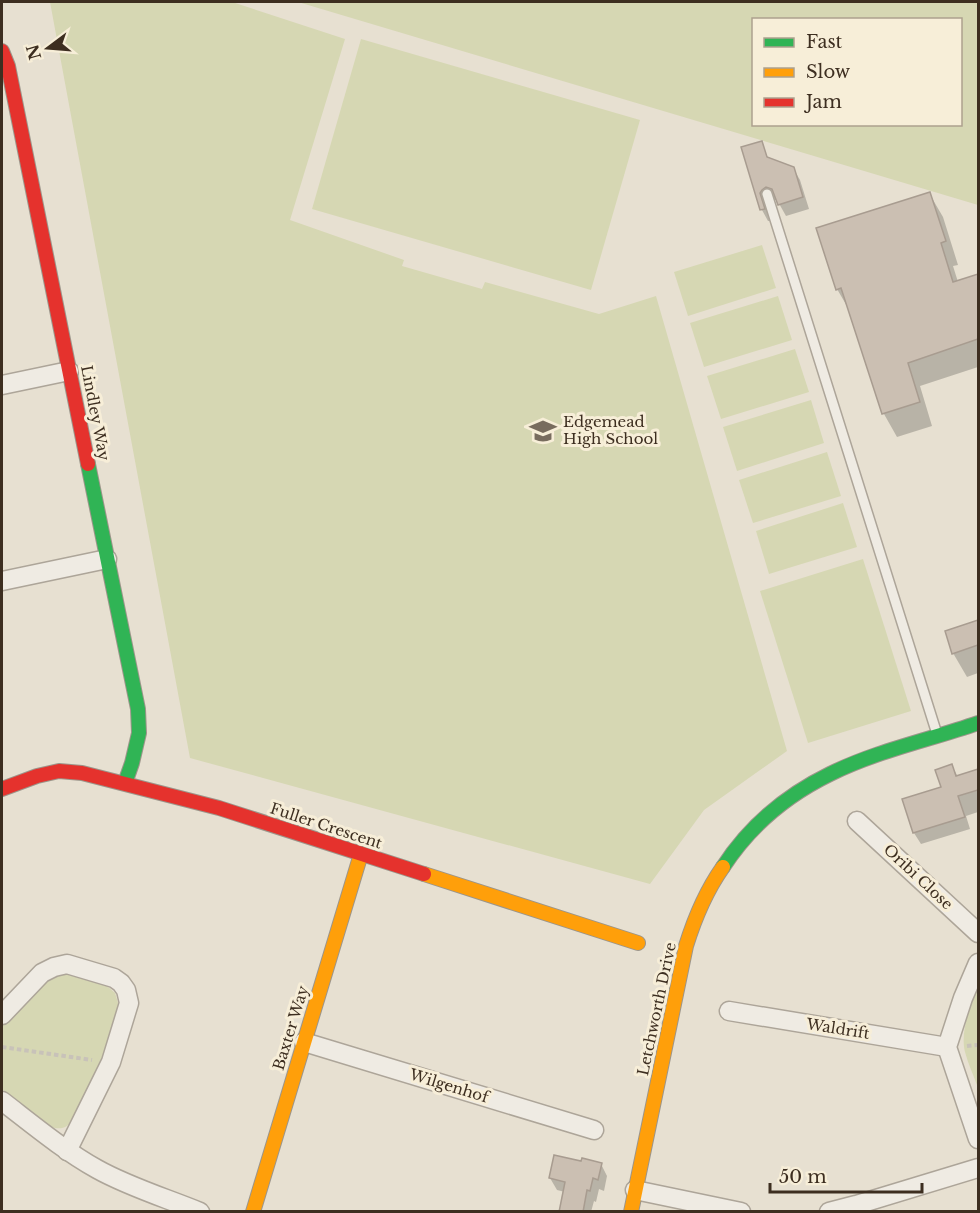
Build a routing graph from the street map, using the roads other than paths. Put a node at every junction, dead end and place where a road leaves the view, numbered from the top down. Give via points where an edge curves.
1 (2, 51) edge
2 (767, 194) dead end
3 (69, 371) junction
4 (2, 385) edge
5 (107, 560) junction
6 (2, 581) edge
7 (978, 723) edge
8 (938, 736) junction
9 (125, 783) junction
10 (2, 789) edge
11 (857, 821) dead end
12 (361, 854) junction
13 (978, 933) edge
14 (638, 943) dead end
15 (978, 963) edge
16 (729, 1011) dead end
17 (2, 1015) edge
18 (304, 1042) junction
19 (947, 1047) junction
20 (2, 1101) edge
21 (594, 1130) dead end
22 (978, 1138) edge
23 (67, 1151) junction
24 (978, 1168) edge
25 (635, 1190) junction
26 (201, 1212) edge
27 (253, 1212) edge
28 (631, 1212) edge
29 (741, 1212) edge
30 (829, 1212) edge

1 - 3 street, Lindley Way
2 - 8 lane
3 - 4 street
3 - 5 street, Lindley Way
5 - 6 street
5 - 9 street, Lindley Way via 138,709 139,733
7 - 8 street, Letchworth Drive
8 - 25 street, Letchworth Drive via 842,768 805,788 753,830 719,872 705,895 681,962
9 - 10 street, Fuller Crescent via 59,771
9 - 12 street, Fuller Crescent via 219,808
11 - 13 street, Oribi Close
12 - 14 street, Fuller Crescent
12 - 18 street, Baxter Way
15 - 19 street
16 - 19 street, Waldrift
17 - 23 street via 42,973 67,964 114,978 126,990 129,1003 111,1062
18 - 21 street, Wilgenhof
18 - 27 street, Baxter Way
19 - 22 street
20 - 23 street
23 - 26 street via 124,1182
24 - 30 street
25 - 28 street, Letchworth Drive
25 - 29 street

